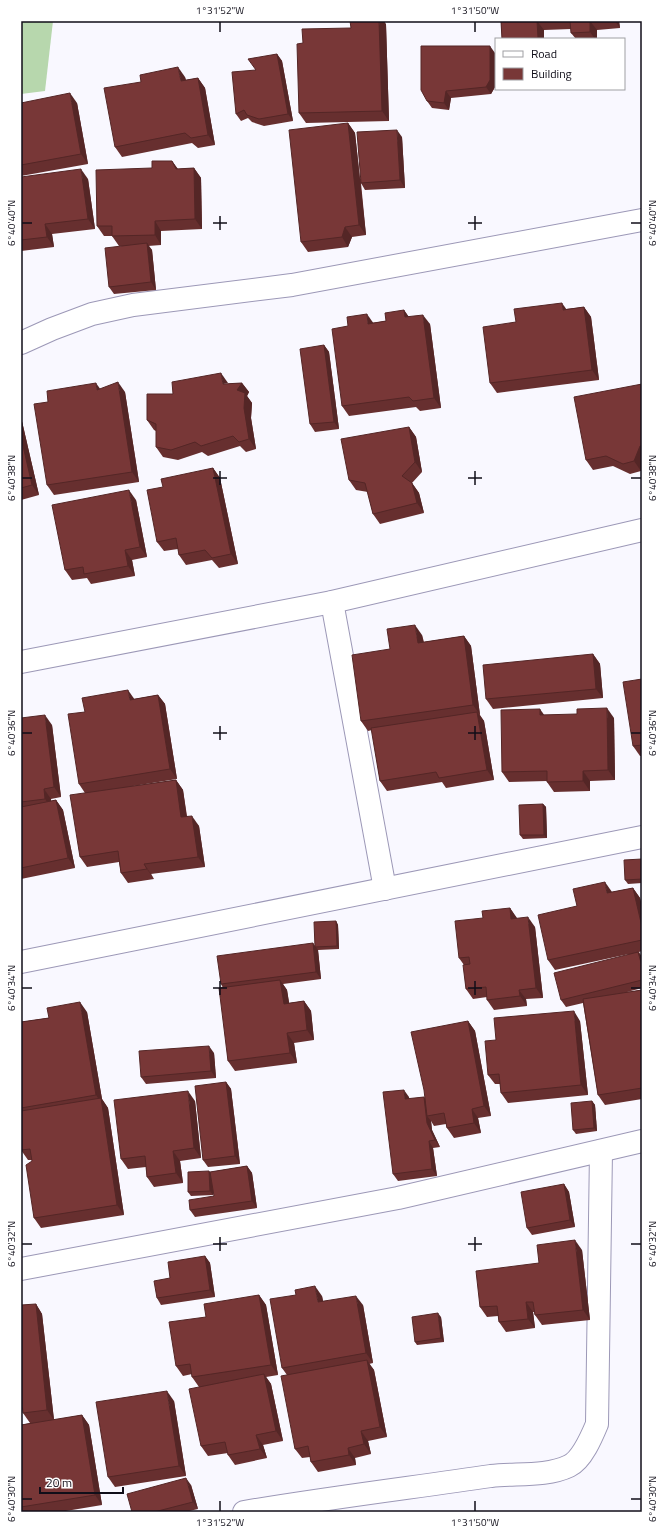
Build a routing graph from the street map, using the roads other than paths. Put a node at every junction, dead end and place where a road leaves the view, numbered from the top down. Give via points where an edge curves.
1 (642, 220) edge
2 (21, 344) edge
3 (642, 530) edge
4 (332, 602) junction
5 (21, 662) edge
6 (642, 837) edge
7 (385, 889) junction
8 (21, 962) edge
9 (642, 1141) edge
10 (601, 1151) junction
11 (21, 1269) edge
12 (244, 1512) edge

1 - 2 street via 292,285 134,305 92,314
3 - 4 street
4 - 5 street
4 - 7 street
6 - 7 street
7 - 8 street
9 - 10 street
10 - 11 street via 398,1198
10 - 12 street via 597,1424 587,1448 570,1466 545,1473 501,1475

